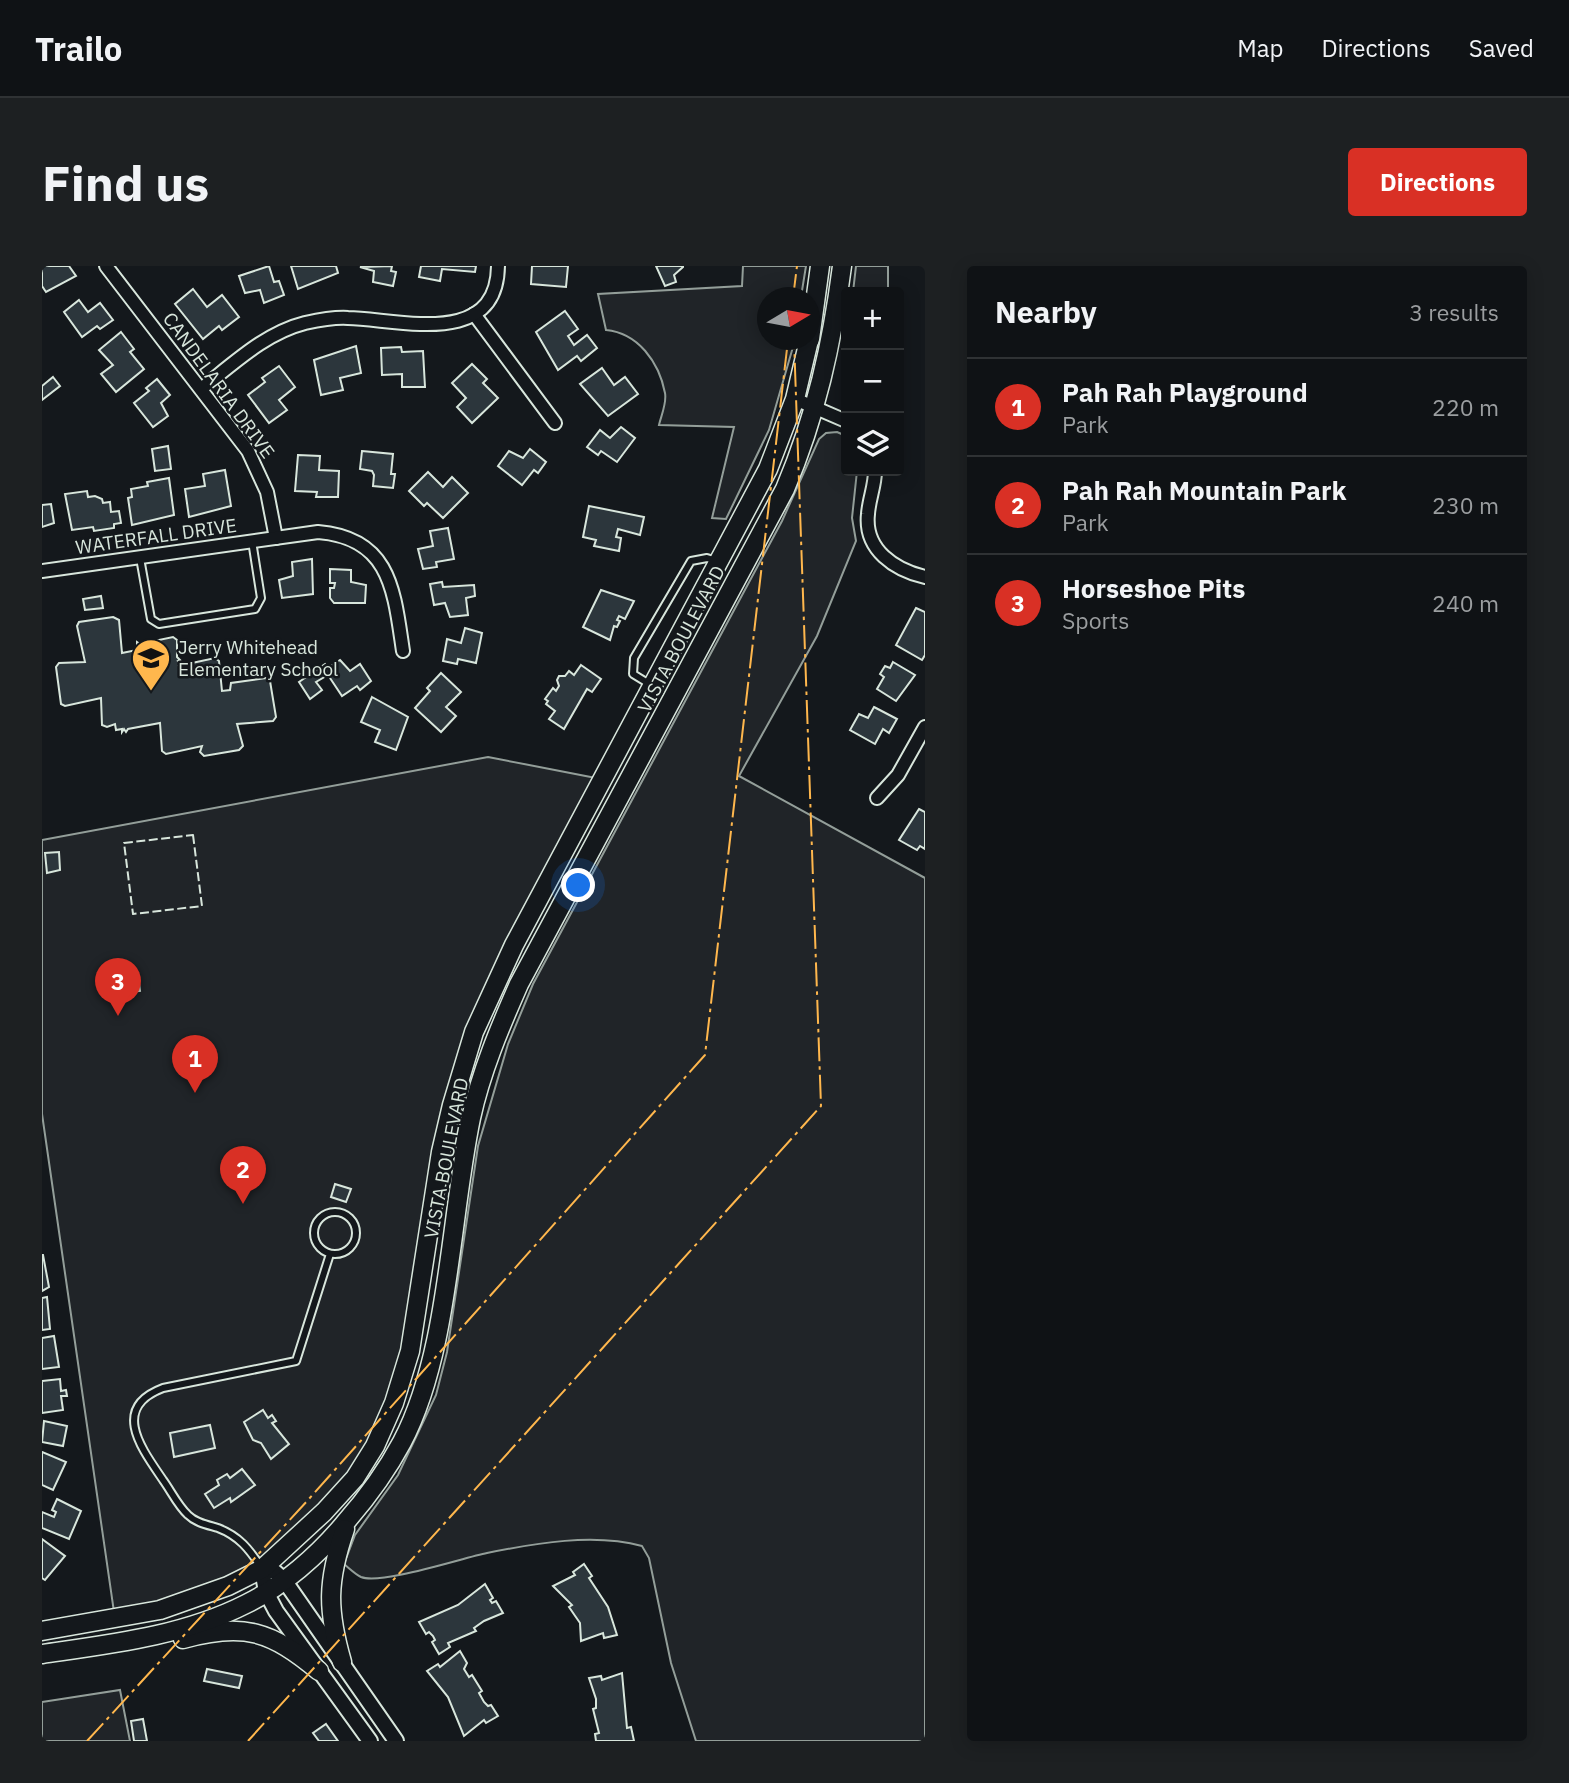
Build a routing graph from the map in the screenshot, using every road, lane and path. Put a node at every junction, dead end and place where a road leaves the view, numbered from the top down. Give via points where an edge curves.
1 (106, 266) edge
2 (498, 266) edge
3 (820, 266) edge
4 (842, 266) edge
5 (817, 287) edge
6 (474, 314) junction
7 (806, 350) edge
8 (201, 388) junction
9 (795, 399) junction
10 (816, 406) junction
11 (841, 418) edge
12 (555, 423) dead end
13 (874, 476) edge
14 (275, 538) junction
15 (252, 541) junction
16 (140, 558) junction
17 (719, 562) junction
18 (42, 571) edge
19 (925, 578) edge
20 (403, 651) dead end
21 (653, 685) junction
22 (925, 727) edge
23 (877, 798) dead end
24 (330, 1254) junction
25 (348, 1520) junction
26 (262, 1569) junction
27 (284, 1580) junction
28 (266, 1592) junction
29 (42, 1631) edge
30 (96, 1646) junction
31 (42, 1654) edge
32 (342, 1662) junction
33 (319, 1671) junction
34 (370, 1741) edge
35 (396, 1741) edge

1 - 8 street, CANDELARIA DRIVE
2 - 6 street via 494,287
3 - 5 main road, VISTA BOULEVARD
4 - 10 main road, VISTA BOULEVARD via 830,350
6 - 8 street via 434,325 347,318 303,323 262,342
6 - 12 street
7 - 9 main road, VISTA BOULEVARD
8 - 14 street, CANDELARIA DRIVE via 260,471
9 - 10 street
9 - 17 main road, VISTA BOULEVARD via 768,468
10 - 11 street
10 - 25 main road, VISTA BOULEVARD via 785,489 500,1026 471,1117 443,1292 419,1400 383,1474
13 - 19 street via 870,535 890,563
14 - 15 street, WATERFALL DRIVE
14 - 20 street, WATERFALL DRIVE via 334,533 374,555 391,583
15 - 16 street, WATERFALL DRIVE
15 - 16 lane via 261,598 255,609 159,624 151,619
16 - 18 street, WATERFALL DRIVE
17 - 21 main road, VISTA BOULEVARD
17 - 21 lane via 707,558 691,561 634,658 633,674
21 - 26 main road, VISTA BOULEVARD via 514,945 474,1032 452,1105 410,1351 375,1446 355,1478 324,1512
22 - 23 street via 898,775
24 - 24 lane via 349,1250 356,1238 351,1219 340,1212 320,1218 314,1231 318,1245
24 - 26 lane via 296,1361 163,1388 146,1397 135,1414 140,1445 183,1509 194,1520 237,1538
25 - 27 main road, VISTA BOULEVARD
25 - 32 main road via 329,1589
26 - 27 street
26 - 28 street
26 - 29 main road, VISTA BOULEVARD via 160,1611
27 - 28 main road, VISTA BOULEVARD
27 - 32 street
28 - 30 main road, VISTA BOULEVARD via 247,1604 174,1631
28 - 33 street
30 - 31 main road, VISTA BOULEVARD
30 - 33 main road via 243,1630 275,1639
32 - 35 street
33 - 34 street

